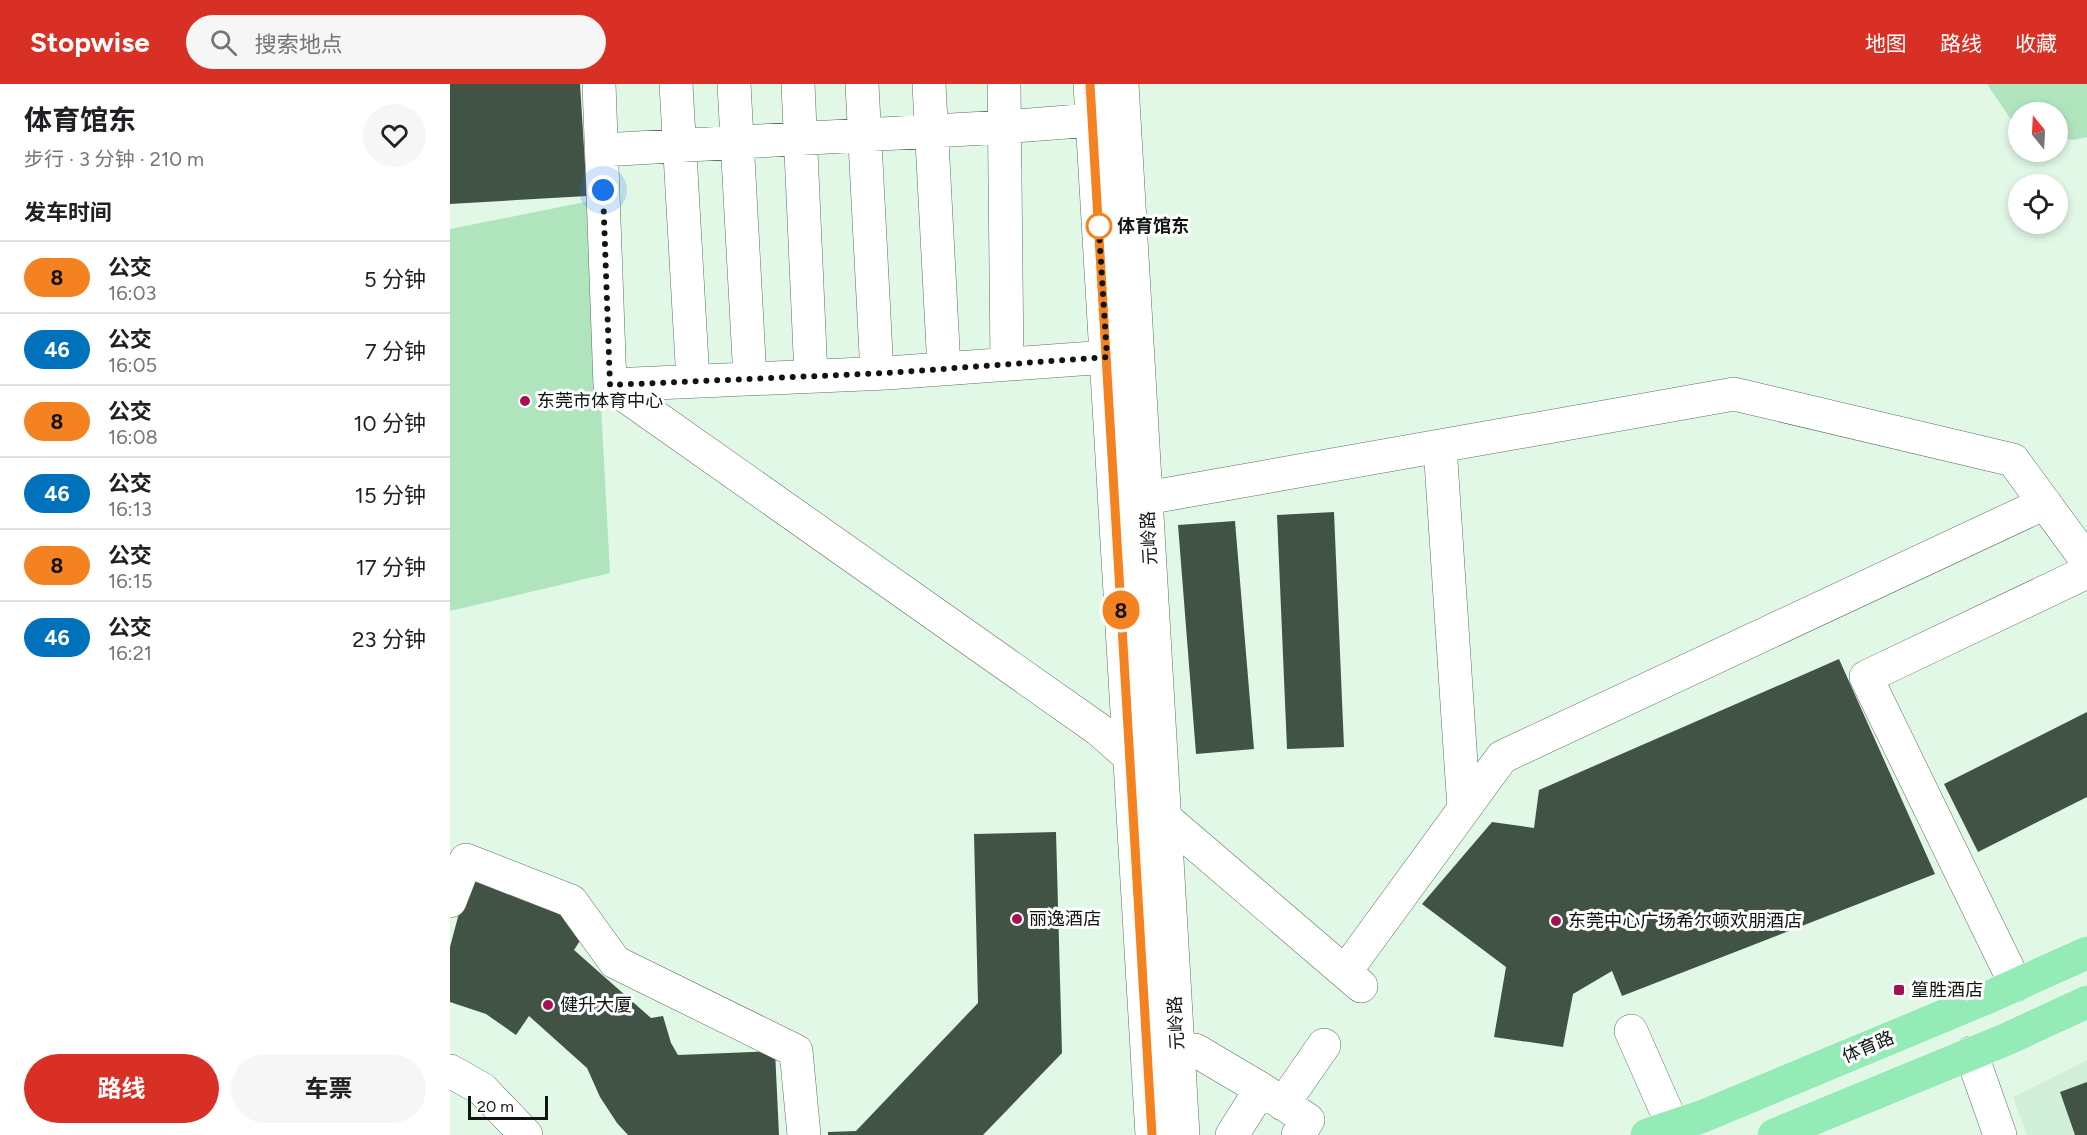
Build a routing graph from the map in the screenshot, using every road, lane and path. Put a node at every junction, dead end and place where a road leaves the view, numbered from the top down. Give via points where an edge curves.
1 (599, 84) edge
2 (676, 84) edge
3 (734, 84) edge
4 (798, 84) edge
5 (862, 84) edge
6 (929, 84) edge
7 (1004, 84) edge
8 (1090, 84) edge
9 (1122, 84) edge
10 (1092, 120) junction
11 (1004, 127) junction
12 (931, 131) junction
13 (865, 135) junction
14 (800, 139) junction
15 (738, 142) junction
16 (680, 145) junction
17 (602, 150) junction
18 (1107, 357) junction
19 (1006, 363) junction
20 (944, 368) junction
21 (877, 374) junction
22 (811, 376) junction
23 (750, 379) junction
24 (693, 381) junction
25 (610, 385) junction
26 (1440, 446) junction
27 (1146, 498) junction
28 (2045, 503) junction
29 (2087, 561) edge
30 (2087, 572) edge
31 (1130, 757) junction
32 (1464, 809) junction
33 (1165, 818) junction
34 (450, 901) edge
35 (2087, 953) edge
36 (2016, 985) junction
37 (2087, 1002) edge
38 (1631, 1031) dead end
39 (1324, 1046) dead end
40 (1195, 1050) dead end
41 (1971, 1053) junction
42 (450, 1071) edge
43 (1296, 1117) edge
44 (1660, 1131) edge
45 (526, 1135) edge
46 (804, 1135) edge
47 (1168, 1135) edge
48 (1232, 1135) edge
49 (1774, 1135) edge
50 (2000, 1135) edge

1 - 17 street
2 - 16 street
3 - 15 street
4 - 14 street
5 - 13 street
6 - 12 street
7 - 11 street
8 - 10 street, 元岭路
9 - 27 street, 元岭路
10 - 11 street
10 - 18 street, 元岭路
11 - 12 street
11 - 19 street
12 - 13 street
12 - 20 street
13 - 14 street
13 - 21 street
14 - 15 street
14 - 22 street
15 - 16 street
15 - 23 street
16 - 17 street
16 - 24 street
17 - 25 street
18 - 19 street
18 - 31 street, 元岭路
19 - 20 street
20 - 21 street
21 - 22 street
22 - 23 street
23 - 24 street
24 - 25 street
25 - 31 street via 1098,729
26 - 27 street
26 - 28 street via 1734,394 2013,460
26 - 32 street
27 - 33 street, 元岭路
28 - 29 street
28 - 32 street via 1502,757
30 - 36 street via 1866,677
31 - 47 street, 元岭路
32 - 33 street via 1353,979
33 - 47 street, 元岭路
34 - 46 street via 466,860 571,901 615,962 796,1051
35 - 36 main road, 体育路
36 - 44 main road, 体育路
37 - 41 main road
38 - 44 street
39 - 43 street
40 - 43 street
41 - 49 main road
41 - 50 street
42 - 45 street via 482,1089
43 - 48 street

